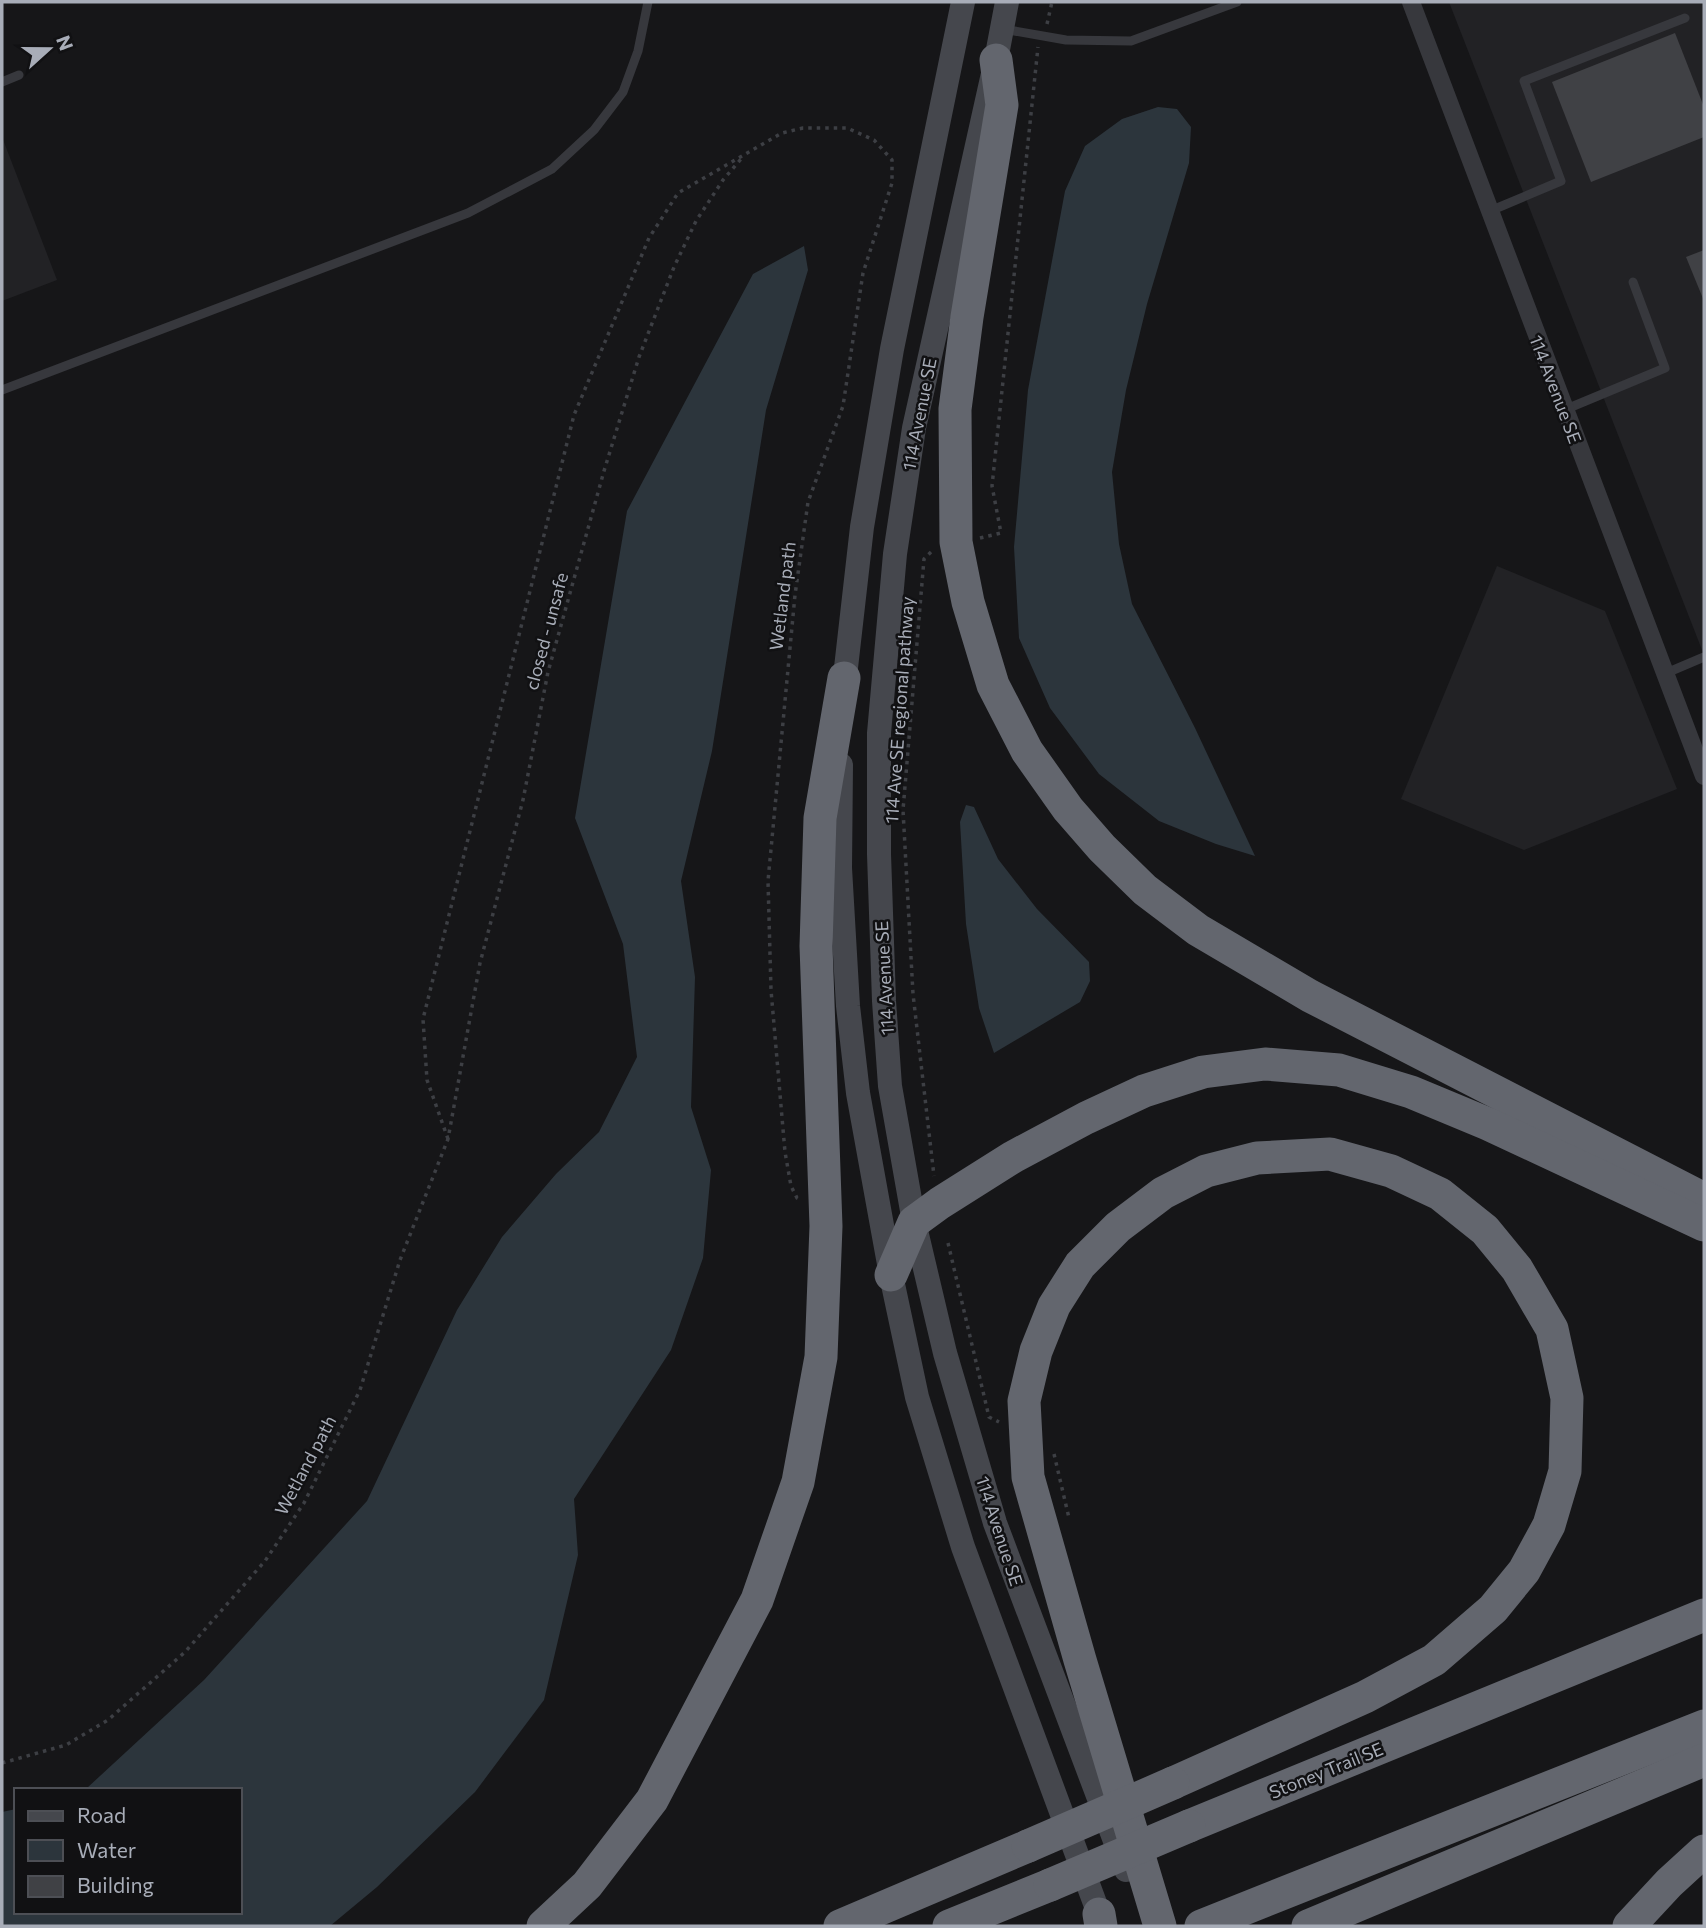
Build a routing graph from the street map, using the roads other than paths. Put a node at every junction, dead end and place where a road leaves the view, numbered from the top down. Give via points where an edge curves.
1 (648, 2) edge
2 (963, 2) edge
3 (1007, 2) edge
4 (1237, 2) edge
5 (1411, 2) edge
6 (1685, 18) dead end
7 (998, 44) junction
8 (19, 75) dead end
9 (2, 82) edge
10 (1488, 212) junction
11 (1633, 282) dead end
12 (2, 390) edge
13 (1564, 410) junction
14 (1704, 657) edge
15 (1664, 674) junction
16 (844, 678) junction
17 (1704, 776) edge
18 (1704, 1199) edge
19 (914, 1223) junction
20 (1704, 1225) edge
21 (891, 1275) junction
22 (1704, 1615) edge
23 (1704, 1727) edge
24 (1704, 1760) edge
25 (1704, 1851) edge
26 (1100, 1920) edge
27 (1213, 1921) edge
28 (543, 1926) edge
29 (840, 1926) edge
30 (949, 1926) edge
31 (1147, 1926) edge
32 (1160, 1926) edge
33 (1308, 1926) edge
34 (1629, 1926) edge

1 - 12 lane via 623,92 594,130 552,169 468,213
2 - 16 main road, 114 Avenue SE via 892,349 862,527
3 - 7 main road, 114 Avenue SE
4 - 7 lane via 1131,41 1042,37
5 - 10 street, 114 Avenue SE
6 - 10 lane via 1524,81 1561,181
7 - 18 highway via 1002,105 955,410 956,542 993,685 1027,751 1102,848 1145,890 1198,930 1310,996
7 - 19 main road, 114 Avenue SE via 914,428 895,554 879,733 888,1062
8 - 9 lane
10 - 13 street, 114 Avenue SE
11 - 13 lane via 1665,368
13 - 15 street, 114 Avenue SE
14 - 15 lane
15 - 17 street, 114 Avenue SE
16 - 21 main road, 114 Avenue SE via 841,868 848,1006 858,1093
16 - 28 highway via 820,818 816,946 826,1226 821,1357 798,1482 757,1600 652,1800 587,1885
19 - 20 highway via 1013,1157 1144,1091 1203,1072 1265,1064 1339,1070 1412,1092
19 - 21 highway
19 - 31 main road, 114 Avenue SE via 945,1353 995,1523
21 - 26 main road, 114 Avenue SE via 917,1397 963,1546
22 - 30 highway, Stoney Trail SE, bridge
23 - 27 highway
24 - 33 highway
25 - 34 highway
29 - 32 highway, bridge via 1028,1846 1173,1783 1364,1697 1434,1660 1493,1609 1524,1571 1549,1525 1565,1471 1567,1398 1552,1329 1517,1269 1485,1230 1440,1194 1391,1171 1330,1154 1257,1158 1206,1171 1163,1194 1118,1227 1080,1265 1055,1306 1036,1351 1024,1401 1028,1476 1080,1660

